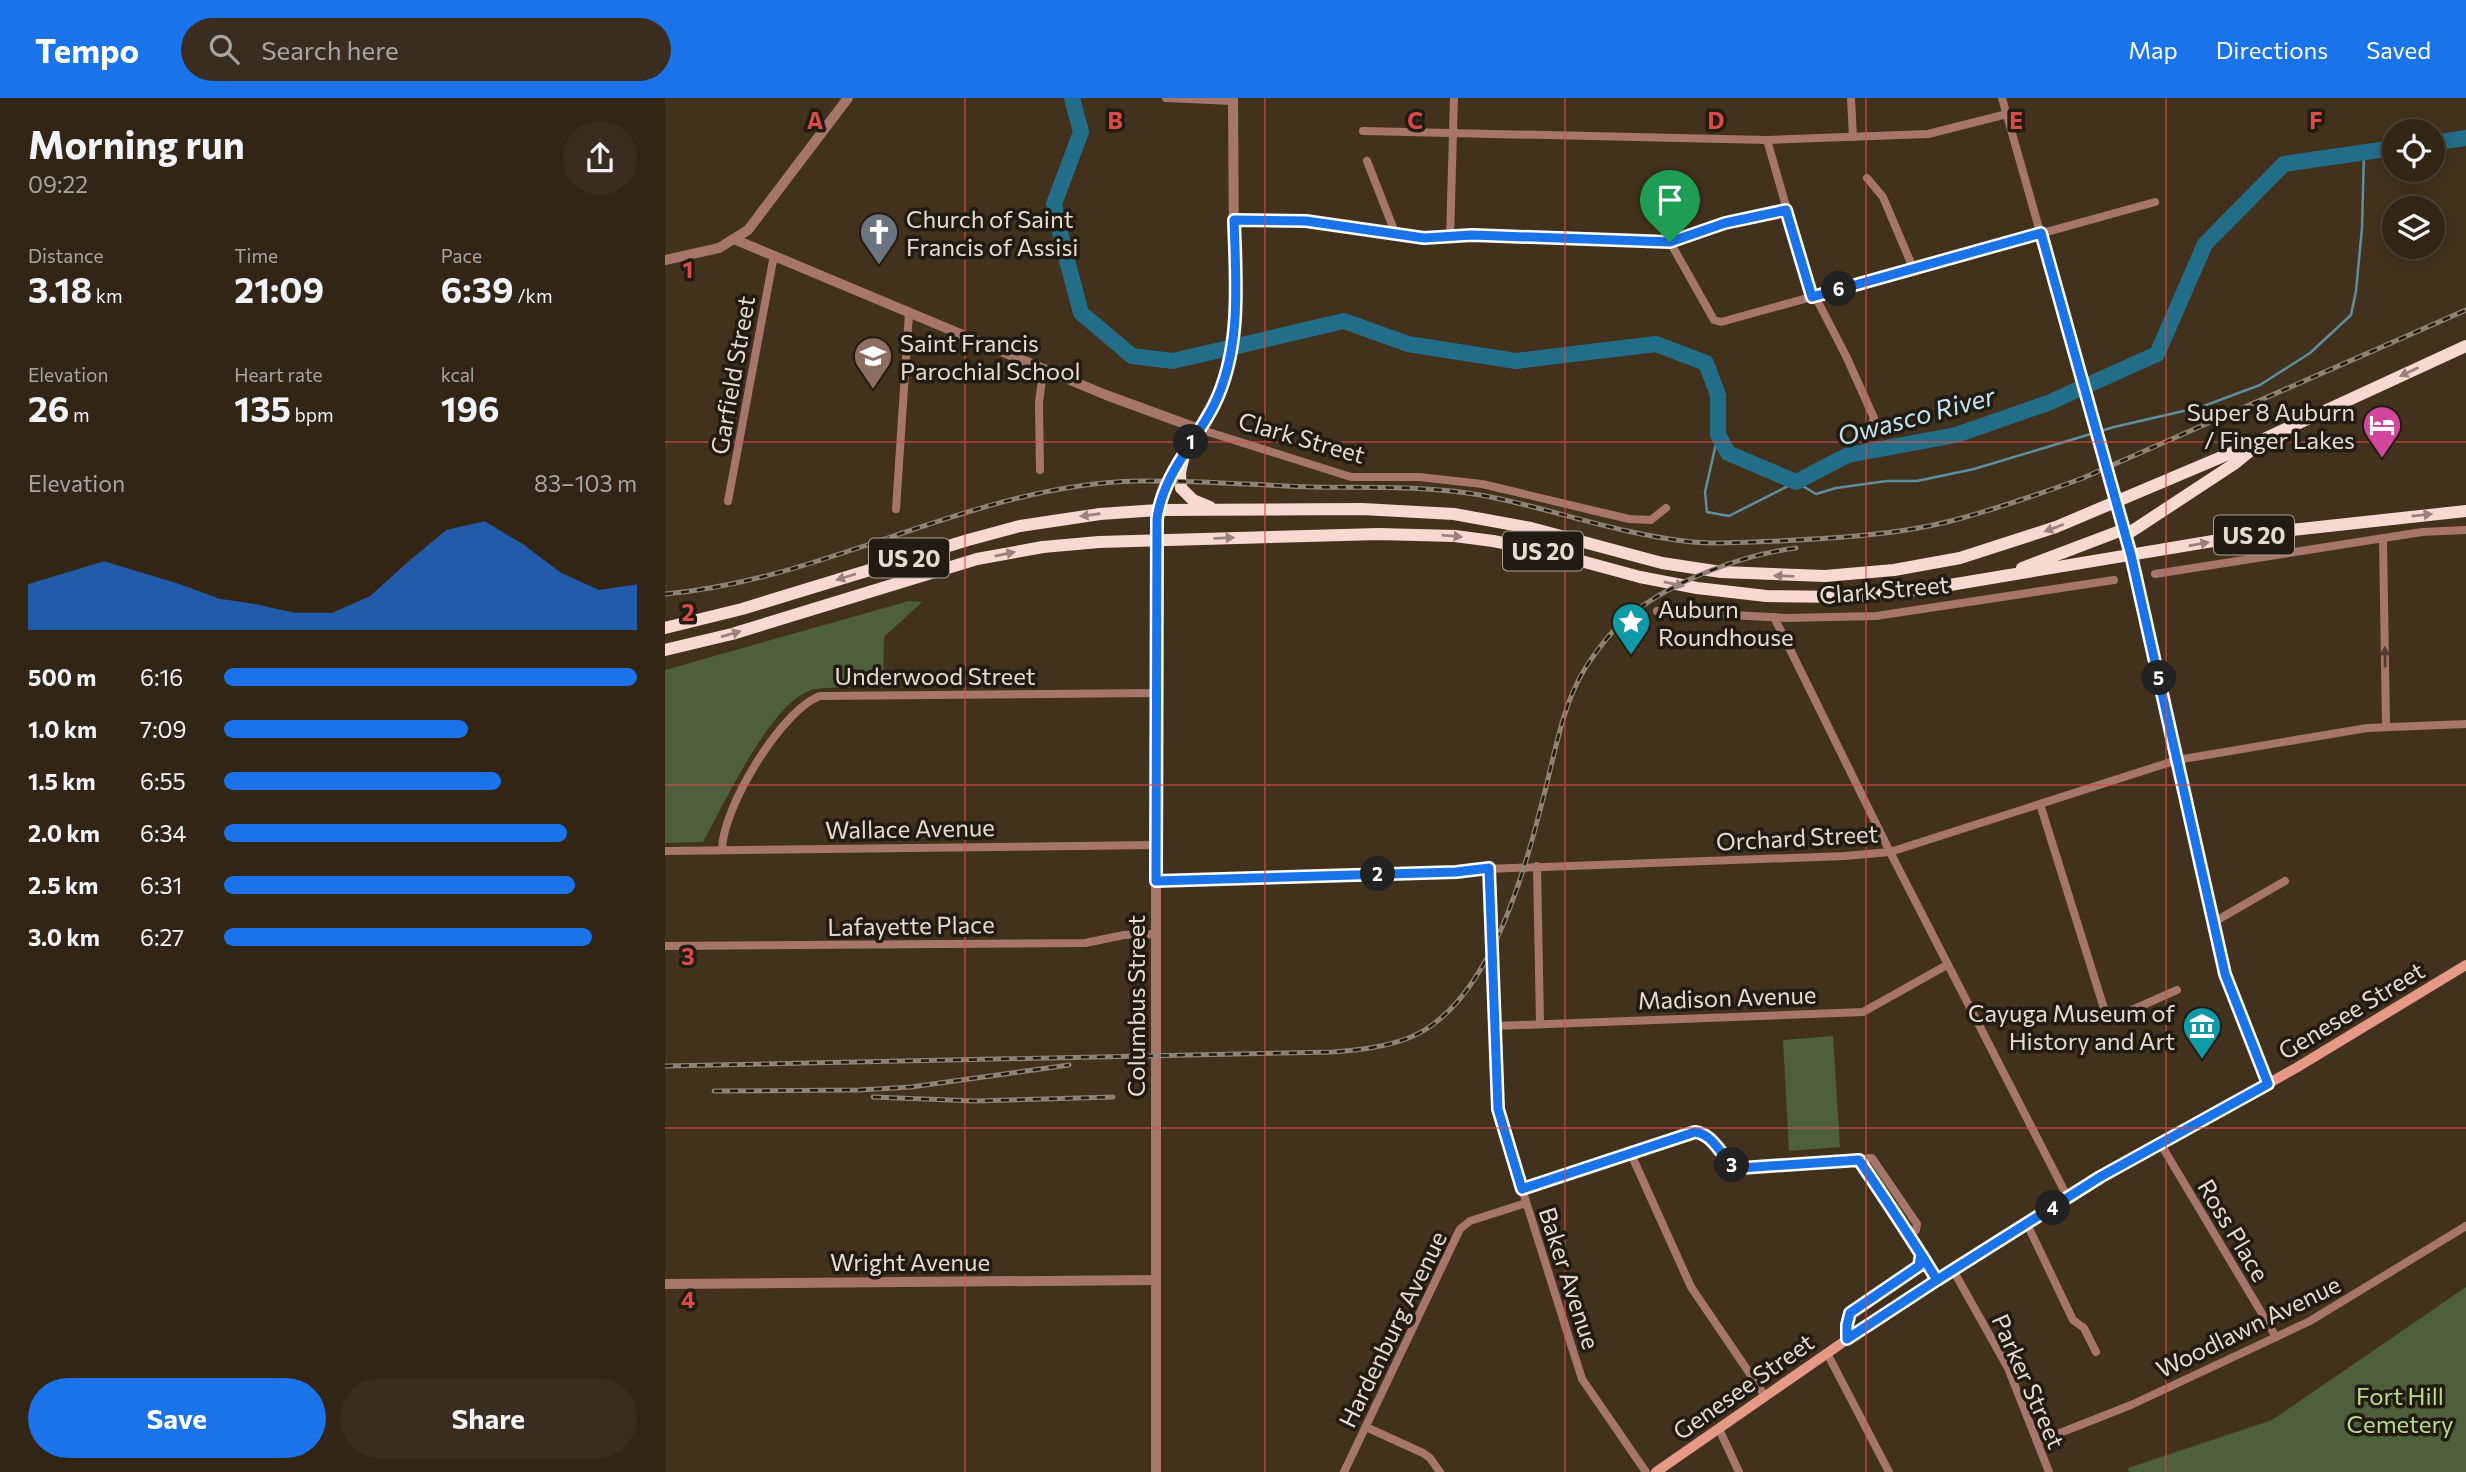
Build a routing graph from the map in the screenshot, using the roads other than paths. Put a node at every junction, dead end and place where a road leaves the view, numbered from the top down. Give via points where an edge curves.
1 (848, 98) edge
2 (1166, 98) edge
3 (1454, 98) edge
4 (1851, 98) edge
5 (2002, 98) edge
6 (1233, 100) edge
7 (2007, 114) junction
8 (1363, 131) dead end
9 (1453, 134) junction
10 (1853, 137) junction
11 (1767, 140) junction
12 (1367, 161) dead end
13 (1867, 178) dead end
14 (2155, 202) dead end
15 (1786, 210) junction
16 (1234, 220) junction
17 (2041, 233) junction
18 (1396, 235) junction
19 (1451, 237) junction
20 (736, 240) junction
21 (1670, 242) junction
22 (774, 256) junction
23 (665, 260) edge
24 (1913, 268) junction
25 (1813, 296) junction
26 (909, 313) junction
27 (2466, 346) edge
28 (1043, 370) junction
29 (1199, 429) junction
30 (1864, 431) dead end
31 (2264, 439) junction
32 (1185, 451) junction
33 (1040, 470) dead end
34 (728, 501) dead end
35 (2117, 501) junction
36 (1666, 508) dead end
37 (896, 509) dead end
38 (1158, 510) junction
39 (1228, 510) junction
40 (2466, 511) edge
41 (2466, 530) edge
42 (2126, 532) junction
43 (2383, 538) junction
44 (1156, 540) junction
45 (2131, 555) junction
46 (2010, 574) junction
47 (2155, 574) dead end
48 (2114, 580) dead end
49 (1657, 611) dead end
50 (1774, 617) junction
51 (665, 628) edge
52 (665, 650) edge
53 (1156, 692) junction
54 (2466, 724) edge
55 (2386, 726) junction
56 (2177, 760) junction
57 (2040, 804) junction
58 (1156, 845) junction
59 (665, 850) edge
60 (722, 850) junction
61 (1890, 852) junction
62 (1537, 866) junction
63 (1489, 868) junction
64 (1156, 881) junction
65 (2285, 881) dead end
66 (2214, 922) junction
67 (1156, 934) junction
68 (665, 946) edge
69 (1947, 965) junction
70 (2466, 965) edge
71 (2177, 990) dead end
72 (1540, 1023) junction
73 (1495, 1026) junction
74 (2268, 1084) junction
75 (2160, 1143) junction
76 (1630, 1154) junction
77 (1522, 1189) junction
78 (2068, 1198) junction
79 (1526, 1203) junction
80 (2027, 1224) junction
81 (2466, 1226) edge
82 (1921, 1254) junction
83 (1953, 1270) junction
84 (1155, 1280) junction
85 (1937, 1280) junction
86 (665, 1284) edge
87 (2276, 1337) junction
88 (1847, 1339) junction
89 (2096, 1352) dead end
90 (1828, 1353) junction
91 (1765, 1396) junction
92 (1366, 1427) junction
93 (1719, 1429) junction
94 (2037, 1442) junction
95 (1156, 1472) edge
96 (1344, 1472) edge
97 (1440, 1472) edge
98 (1646, 1472) edge
99 (1656, 1472) edge
100 (1739, 1472) edge
101 (1889, 1472) edge
102 (2049, 1472) edge

1 - 20 street via 755,223
2 - 6 street
3 - 9 street
4 - 10 street
5 - 7 street
6 - 16 street, Columbus Street
7 - 10 street via 1928,134
7 - 17 street
8 - 9 street
9 - 11 street
9 - 19 street
10 - 11 street
11 - 15 street
12 - 18 street
13 - 24 street via 1884,197
14 - 17 street
15 - 21 street via 1725,223
15 - 25 street
16 - 18 street via 1306,221
16 - 29 street, Columbus Street via 1232,350 1218,394
17 - 24 street
17 - 35 street
18 - 19 street
19 - 21 street
20 - 22 street, Clark Street
20 - 23 street
21 - 25 street via 1714,320 1721,322
22 - 26 street, Clark Street
22 - 34 street, Garfield Street
24 - 25 street
25 - 30 street via 1874,418
26 - 28 street, Clark Street
26 - 37 street
27 -> 31 highway, US 20
28 - 29 street, Clark Street
28 - 33 street via 1038,403
29 - 32 street, Columbus Street
29 - 36 street, Clark Street via 1351,477 1419,477 1482,484 1629,519 1651,520
31 - 35 highway, US 20
31 - 42 highway via 2234,464
32 - 38 street, Columbus Street
32 - 39 highway via 1180,482 1185,494 1198,503
35 -> 39 highway, US 20 via 2020,541 1960,558 1825,576 1696,569 1531,527 1454,514
35 - 42 street
38 - 39 highway, US 20
38 - 44 street, Columbus Street
38 -> 51 highway, US 20 via 1100,513 1020,526
45 -> 40 highway, US 20 via 2255,534
41 - 43 street
42 - 45 street
42 - 46 highway
43 - 47 street
55 -> 43 street
44 -> 46 highway, US 20 via 1455,536 1545,551 1681,585 1773,596 1880,595
52 -> 44 highway, US 20 via 978,559 1033,549
44 - 53 street, Columbus Street
45 - 46 highway, US 20
45 - 56 street
48 - 50 street, Clark Street via 1876,616
49 - 50 street, Clark Street
50 - 61 street
53 - 58 street, Columbus Street
53 - 60 street, Underwood Street via 820,696 792,713 766,748 728,818
54 - 55 street, Orchard Street
55 - 56 street, Orchard Street
56 - 57 street, Orchard Street
56 - 66 street
57 - 61 street, Orchard Street
57 - 71 street via 2107,1018
58 - 60 street, Wallace Avenue
58 - 64 street, Columbus Street
59 - 60 street, Wallace Avenue
61 - 62 street, Orchard Street
61 - 69 street
62 - 63 street, Orchard Street
62 - 72 street
63 - 64 street, Orchard Street
63 - 73 street, Baker Avenue
64 - 67 street, Columbus Street
65 - 66 street
66 - 74 street via 2225,974
67 - 68 street, Lafayette Place via 1085,943
67 - 84 street, Columbus Street
69 - 72 street, Madison Avenue via 1863,1012
69 - 78 street
70 - 74 main road, Genesee Street
72 - 73 street, Madison Avenue
73 - 77 street, Baker Avenue via 1498,1109
74 - 75 main road, Genesee Street
75 - 78 main road, Genesee Street
75 - 87 street, Ross Place
76 - 77 street
76 - 82 street via 1695,1132 1709,1138 1731,1164 1741,1168 1859,1160
76 - 91 street via 1691,1287
77 - 79 street, Baker Avenue
78 - 80 main road, Genesee Street
79 - 92 street, Hardenburg Avenue via 1470,1221 1460,1229
79 - 98 street, Baker Avenue via 1582,1379
80 - 83 main road, Genesee Street
80 - 89 street via 2073,1320 2084,1328
81 - 87 street, Woodlawn Avenue via 2327,1312
82 - 85 street
82 - 88 street via 1919,1266 1850,1313
83 - 85 main road, Genesee Street
83 - 94 street, Parker Street via 2003,1357
84 - 86 street, Wright Avenue
84 - 95 street, Columbus Street
85 - 88 main road, Genesee Street
87 - 94 street, Woodlawn Avenue via 2131,1405
88 - 90 main road, Genesee Street
90 - 91 main road, Genesee Street
90 - 101 street
91 - 93 main road, Genesee Street
92 - 96 street, Hardenburg Avenue
92 - 97 street via 1423,1453
93 - 99 main road, Genesee Street
93 - 100 street
94 - 102 street, Parker Street

